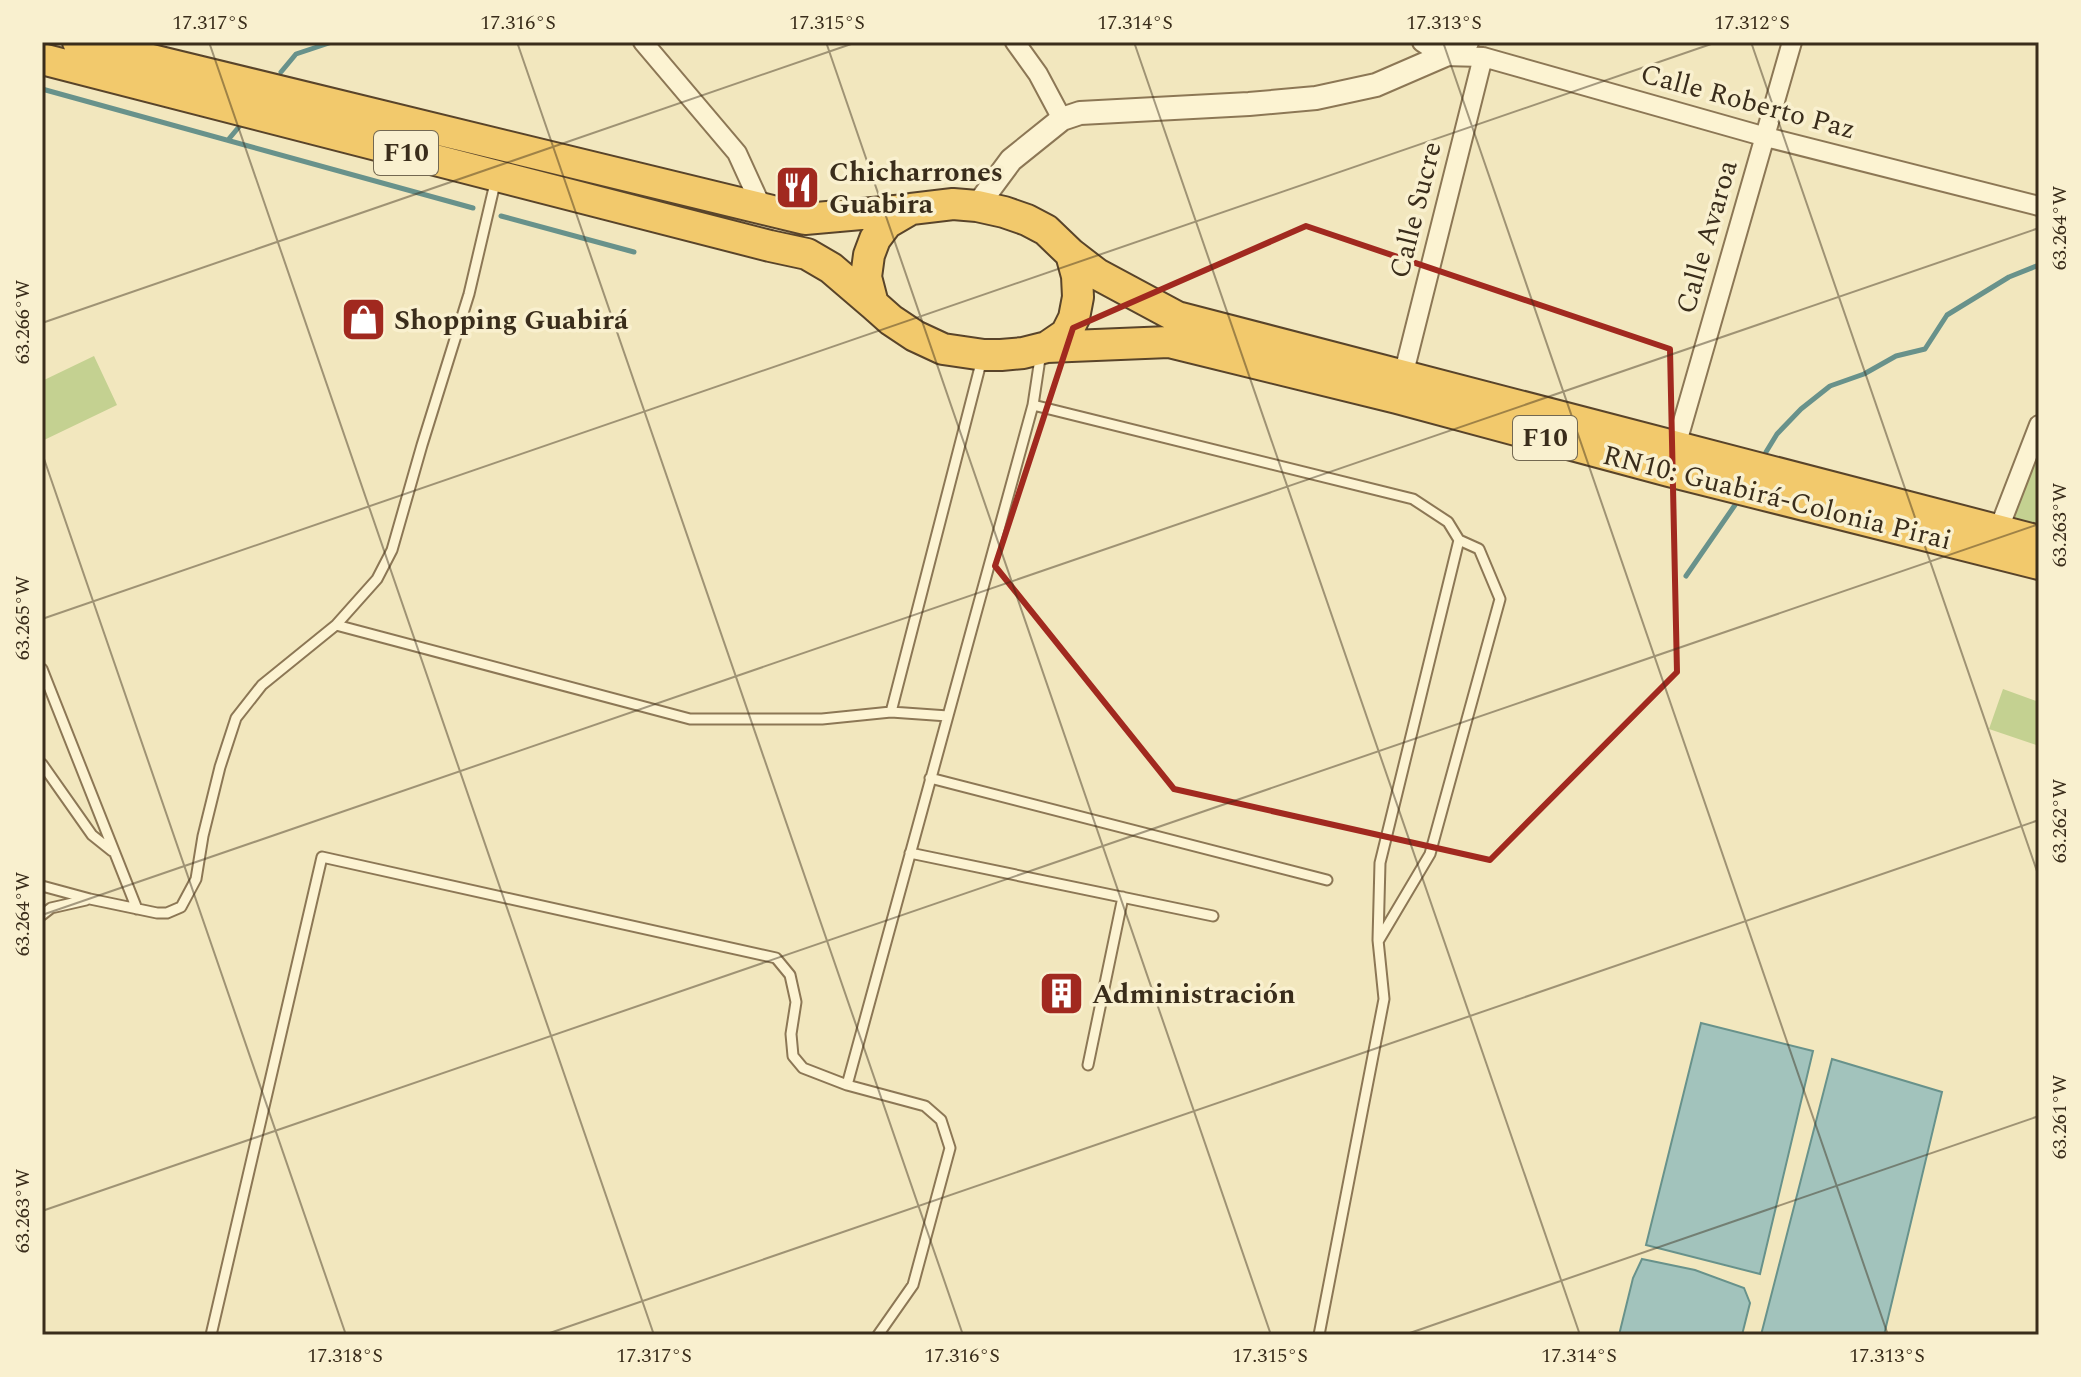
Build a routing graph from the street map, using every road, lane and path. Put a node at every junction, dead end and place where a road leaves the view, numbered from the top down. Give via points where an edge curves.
1 (78, 42) edge
2 (643, 42) edge
3 (1015, 42) edge
4 (1422, 42) edge
5 (1792, 42) edge
6 (1475, 49) edge
7 (153, 51) edge
8 (1443, 56) junction
9 (42, 59) edge
10 (1062, 119) junction
11 (1766, 137) junction
12 (496, 176) junction
13 (977, 206) junction
14 (2039, 206) edge
15 (911, 209) junction
16 (763, 210) junction
17 (1071, 254) junction
18 (873, 304) junction
19 (1044, 348) junction
20 (984, 355) junction
21 (1403, 376) junction
22 (1033, 405) junction
23 (2039, 425) edge
24 (1676, 446) junction
25 (1998, 531) junction
26 (1459, 540) junction
27 (2039, 541) edge
28 (2039, 564) edge
29 (336, 625) junction
30 (42, 669) edge
31 (891, 712) junction
32 (948, 716) junction
33 (42, 764) edge
34 (930, 778) junction
35 (115, 853) junction
36 (910, 853) junction
37 (1327, 880) dead end
38 (42, 886) edge
39 (1123, 897) junction
40 (90, 899) junction
41 (137, 909) junction
42 (42, 915) edge
43 (1213, 916) dead end
44 (1378, 940) junction
45 (1088, 1065) dead end
46 (847, 1085) junction
47 (211, 1335) edge
48 (878, 1335) edge
49 (1319, 1335) edge

1 - 7 highway, F10
2 - 16 street via 737,153
3 - 10 street
4 - 8 street
5 - 11 street, Calle Avaroa
6 - 8 street
6 - 11 street, Calle Roberto Paz
6 - 21 street, Calle Sucre
7 - 16 highway, F10
8 - 10 street via 1376,85 1316,98 1080,113
9 - 12 highway, F10
10 - 13 street via 1011,160
11 - 14 street, Calle Roberto Paz
11 - 24 street, Calle Avaroa
12 - 18 highway, F10 via 807,254
12 - 29 lane via 469,294 392,550 377,579
13 - 15 highway, F10
13 - 17 highway, F10 via 1027,220
15 - 16 highway, F10 via 805,219
15 - 18 highway via 887,223 875,239 866,277
17 - 19 highway via 1078,297 1074,318 1066,334
17 - 21 highway, RN10: Guabirá-Colonia Pirai / F10 via 1177,317
18 - 20 highway, F10 via 915,336 943,349
19 - 20 highway, F10
19 - 22 lane
19 - 28 highway, RN10: Guabirá-Colonia Pirai / F10 via 1169,342
20 - 31 lane
21 - 24 highway, RN10: Guabirá-Colonia Pirai / F10
22 - 26 lane via 1413,499 1448,522
22 - 32 lane
23 - 25 street
24 - 25 highway, RN10: Guabirá-Colonia Pirai / F10
25 - 27 highway, RN10: Guabirá-Colonia Pirai / F10
26 - 44 lane via 1380,863
26 - 44 lane via 1479,549 1500,599 1430,854
29 - 31 lane via 690,719 822,719
29 - 41 lane via 262,685 236,718 205,824 196,879 181,907 167,913
30 - 35 lane
31 - 32 lane
32 - 34 lane
33 - 35 lane via 92,835
34 - 36 lane
34 - 37 lane
35 - 41 lane
36 - 39 lane
36 - 46 lane
38 - 40 lane
39 - 43 lane
39 - 45 lane
40 - 41 lane
40 - 42 lane
44 - 49 lane via 1384,999
46 - 47 lane via 803,1068 793,1056 796,1002 790,975 776,958 322,857
46 - 48 lane via 925,1106 941,1120 950,1148 913,1285

